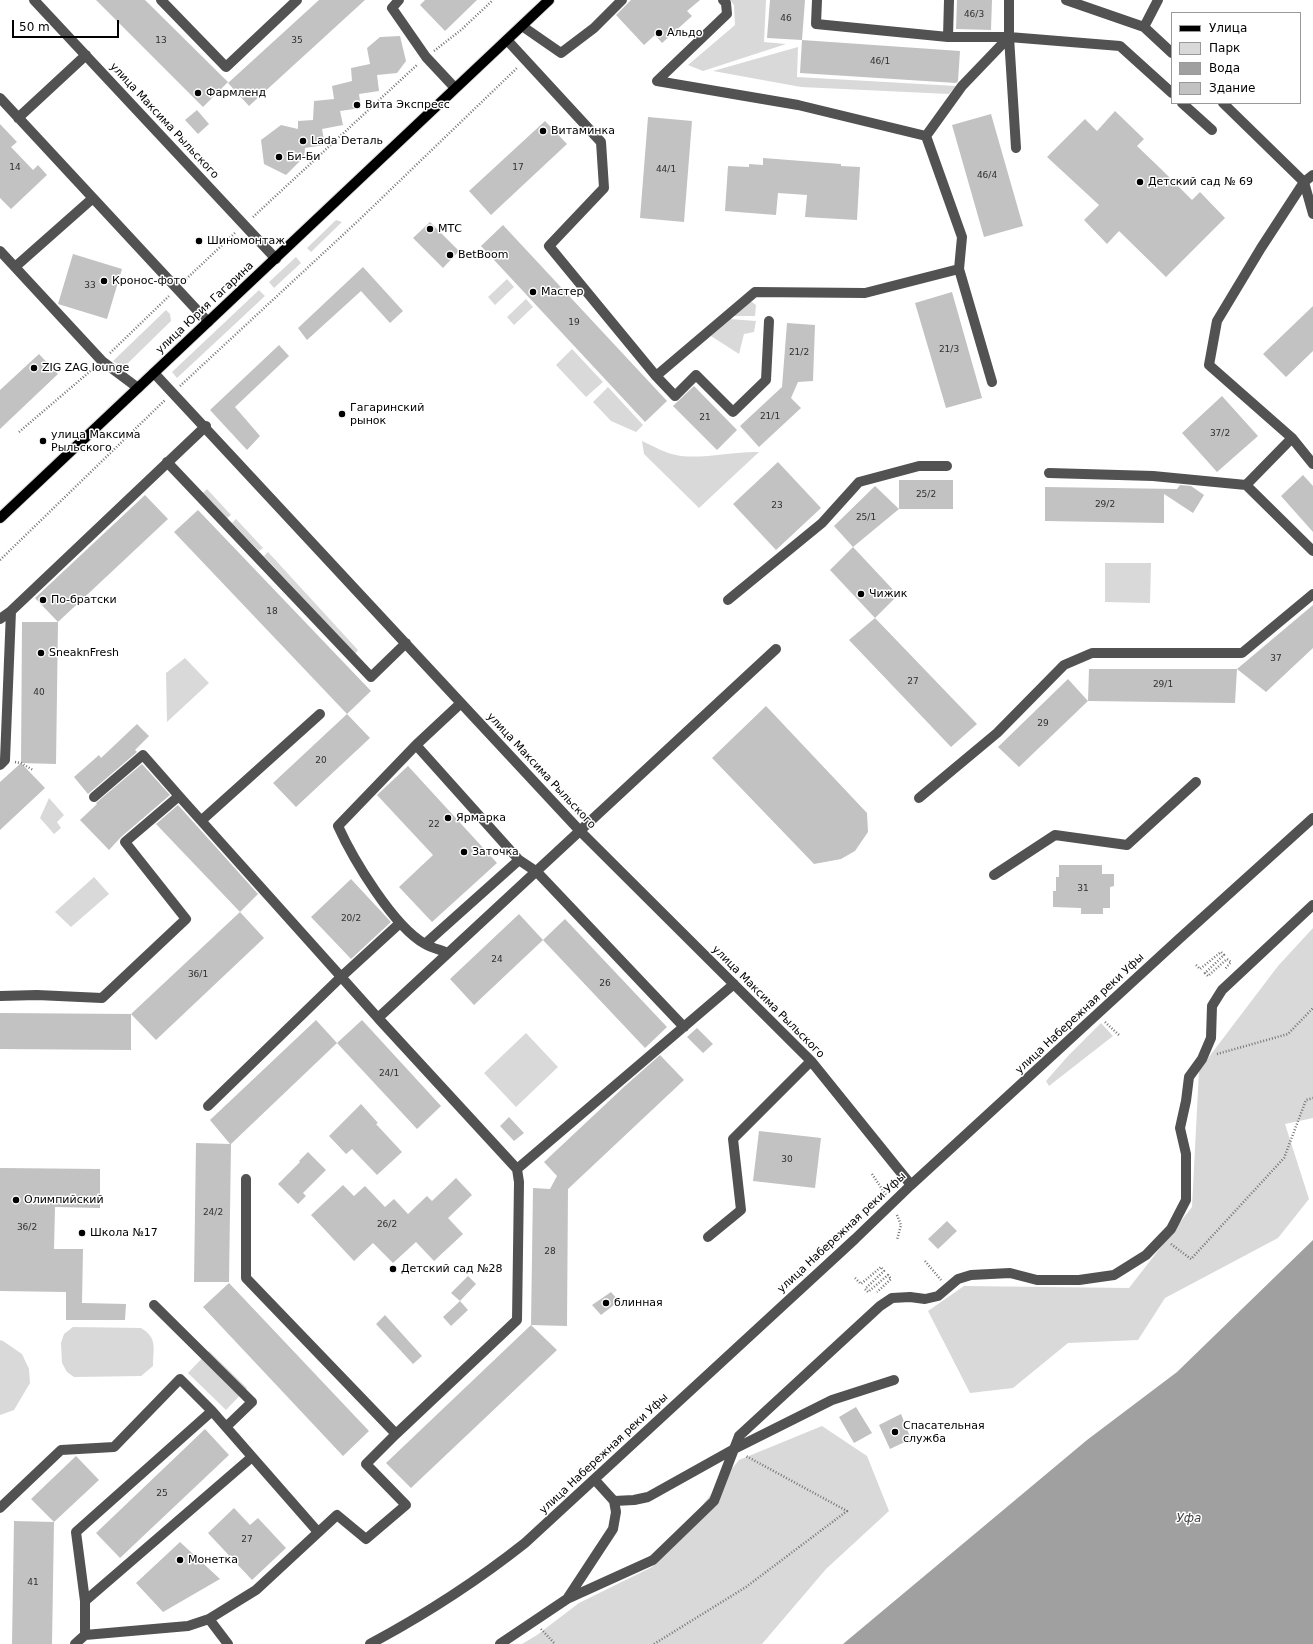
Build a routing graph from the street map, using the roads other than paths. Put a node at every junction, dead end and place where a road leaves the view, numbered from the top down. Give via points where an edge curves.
1 (34, 0) edge
2 (161, 0) edge
3 (297, 0) edge
4 (399, 0) edge
5 (549, 0) edge
6 (622, 0) edge
7 (723, 0) edge
8 (817, 0) edge
9 (949, 0) edge
10 (1009, 0) edge
11 (1066, 0) edge
12 (1158, 0) edge
13 (522, 26) junction
14 (1144, 27) junction
15 (948, 37) junction
16 (1009, 37) junction
17 (506, 40) junction
18 (1171, 52) edge
19 (86, 55) junction
20 (455, 88) junction
21 (1171, 92) edge
22 (0, 98) edge
23 (1183, 104) edge
24 (1224, 104) edge
25 (18, 118) junction
26 (1212, 130) dead end
27 (926, 136) junction
28 (1016, 148) dead end
29 (1313, 175) edge
30 (1304, 182) junction
31 (93, 198) junction
32 (1313, 214) edge
33 (0, 250) edge
34 (276, 259) junction
35 (15, 267) junction
36 (960, 269) junction
37 (769, 321) dead end
38 (208, 322) junction
39 (154, 373) junction
40 (656, 376) junction
41 (992, 382) dead end
42 (138, 388) junction
43 (206, 426) junction
44 (1292, 438) junction
45 (167, 462) junction
46 (1313, 464) edge
47 (947, 466) dead end
48 (1049, 473) dead end
49 (1246, 485) junction
50 (0, 518) edge
51 (1313, 551) edge
52 (1313, 594) edge
53 (728, 600) dead end
54 (11, 611) junction
55 (0, 619) edge
56 (406, 643) junction
57 (776, 649) dead end
58 (462, 703) junction
59 (320, 714) dead end
60 (416, 745) junction
61 (2, 762) edge
62 (1196, 782) dead end
63 (179, 796) junction
64 (94, 797) dead end
65 (919, 798) dead end
66 (1313, 818) edge
67 (202, 820) junction
68 (580, 831) junction
69 (519, 860) junction
70 (537, 872) junction
71 (994, 875) dead end
72 (1313, 905) edge
73 (400, 923) junction
74 (425, 944) junction
75 (448, 953) junction
76 (341, 977) junction
77 (734, 984) junction
78 (0, 996) edge
79 (378, 1018) junction
80 (684, 1027) junction
81 (811, 1061) junction
82 (208, 1106) dead end
83 (517, 1169) junction
84 (246, 1179) dead end
85 (911, 1185) junction
86 (708, 1237) dead end
87 (154, 1305) dead end
88 (894, 1380) dead end
89 (212, 1411) junction
90 (226, 1427) junction
91 (396, 1434) junction
92 (734, 1449) junction
93 (252, 1457) junction
94 (595, 1480) junction
95 (614, 1501) junction
96 (0, 1508) edge
97 (318, 1532) junction
98 (567, 1599) junction
99 (85, 1601) junction
100 (209, 1620) junction
101 (85, 1635) junction
102 (75, 1644) edge
103 (228, 1644) edge
104 (370, 1644) edge
105 (500, 1644) edge

1 - 19 street, улица Максима Рыльского
2 - 3 street via 226,67
4 - 20 street via 392,8 426,57
5 - 13 main road, улица Юрия Гагарина
6 - 13 street via 594,28 561,53
7 - 27 street via 726,3 727,14 657,81 798,105
8 - 15 street via 816,24
9 - 15 street
10 - 16 street
11 - 14 street
12 - 14 street
13 - 17 main road, улица Юрия Гагарина
14 - 18 street
15 - 16 street
16 - 21 street via 1120,46
16 - 27 street via 962,86
16 - 28 street
17 - 20 main road, улица Юрия Гагарина
17 - 40 street via 601,142 604,188 548,246
19 - 25 street
19 - 34 street, улица Максима Рыльского
20 - 34 main road, улица Юрия Гагарина
22 - 25 street
23 - 26 street
24 - 30 street
25 - 31 street
27 - 36 street via 962,237
29 - 30 street
30 - 32 street
30 - 44 street via 1217,320 1209,365
31 - 35 street
31 - 38 street
33 - 35 street
34 - 38 main road, улица Юрия Гагарина
35 - 42 street via 102,361
36 - 40 street via 865,293 755,292
36 - 41 street
37 - 40 street via 766,380 733,412 696,375 674,396
38 - 39 main road, улица Юрия Гагарина
39 - 42 main road, улица Юрия Гагарина
39 - 43 street, улица Максима Рыльского
42 - 50 main road, улица Юрия Гагарина
43 - 45 street
43 - 56 street, улица Максима Рыльского
44 - 46 street
44 - 49 street
45 - 54 street
45 - 56 street via 371,677
47 - 53 street via 919,466 859,482 822,523
48 - 49 street via 1153,476
49 - 51 street
52 - 65 street via 1242,653 1092,653 1064,665 997,733
54 - 55 street
54 - 61 street
56 - 58 street, улица Максима Рыльского
57 - 68 street
58 - 60 street
58 - 68 street, улица Максима Рыльского
59 - 67 street
60 - 69 street
60 - 73 street via 338,826 379,895
62 - 71 street via 1127,845 1055,835
63 - 64 street via 143,755
63 - 67 street
63 - 78 street via 125,842 186,918 102,998
66 - 85 street, улица Набережная реки Уфы
67 - 76 street
68 - 70 street
68 - 77 street, улица Максима Рыльского
69 - 70 street
69 - 74 street
70 - 75 street
70 - 80 street
72 - 92 street via 1222,990 1212,1006 1211,1038 1202,1059 1189,1077 1180,1128 1186,1154 1186,1200 1171,1229 1146,1255 1114,1275 1079,1280 1037,1280 1010,1273 971,1275 958,1279 938,1296 925,1299 892,1298 880,1306 753,1422 739,1436
73 - 74 street
73 - 76 street
74 - 75 street
75 - 79 street
76 - 79 street
76 - 82 street
77 - 80 street
77 - 81 street, улица Максима Рыльского
79 - 83 street
80 - 83 street
81 - 85 street, улица Максима Рыльского
81 - 86 street via 733,1139 741,1210
83 - 91 street via 517,1320
84 - 91 street via 246,1278
85 - 94 street, улица Набережная реки Уфы
87 - 90 street via 252,1402
88 - 92 street via 832,1400
89 - 90 street
89 - 96 street via 180,1379 114,1447 61,1450
89 - 99 street via 76,1532
90 - 93 street
91 - 97 street via 366,1464 406,1505 366,1539 337,1515
92 - 95 street via 648,1497
92 - 98 street via 714,1501 653,1560
93 - 97 street
93 - 99 street
94 - 95 street
94 - 104 street, улица Набережная реки Уфы via 491,1570
95 - 98 street via 616,1512 613,1529
97 - 100 street via 256,1590
98 - 105 street
99 - 101 street
100 - 101 street via 188,1626
100 - 103 street
101 - 102 street

